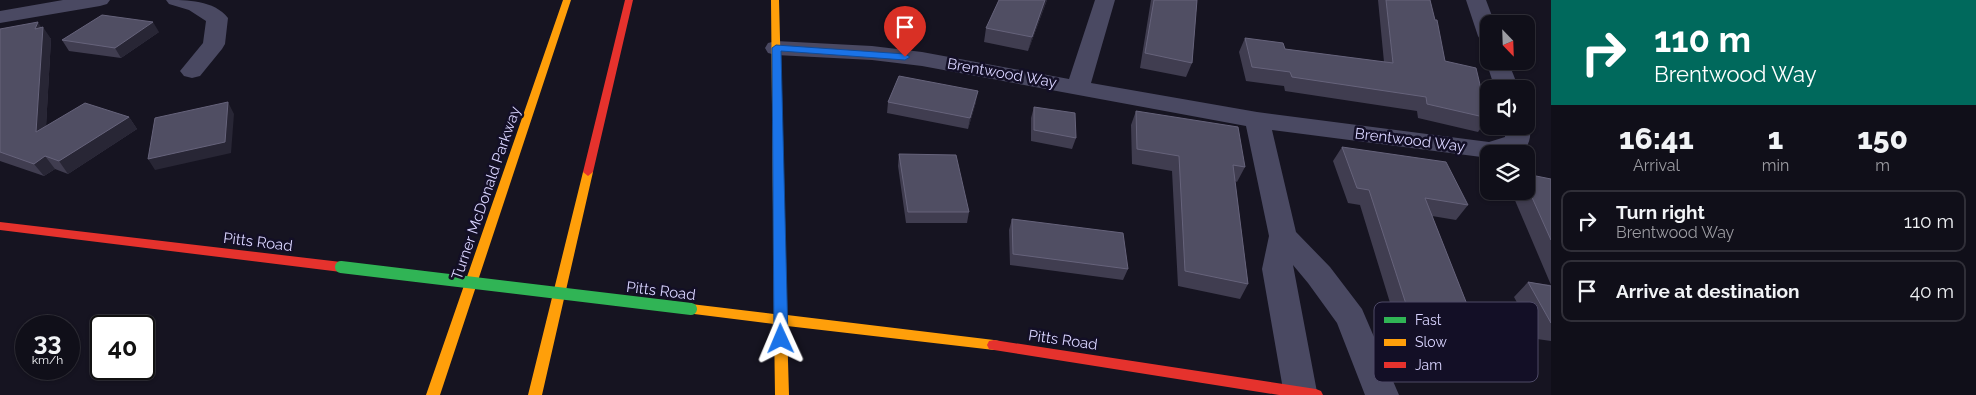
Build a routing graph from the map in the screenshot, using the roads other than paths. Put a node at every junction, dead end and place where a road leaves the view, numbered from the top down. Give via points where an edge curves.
1 (100, 0) edge
2 (176, 0) edge
3 (567, 0) edge
4 (629, 0) edge
5 (776, 0) edge
6 (1106, 0) edge
7 (1476, 0) edge
8 (1481, 15) edge
9 (0, 18) edge
10 (776, 48) junction
11 (192, 71) dead end
12 (1078, 87) junction
13 (1257, 120) junction
14 (1517, 135) edge
15 (0, 226) edge
16 (1283, 236) junction
17 (781, 320) junction
18 (1374, 375) edge
19 (1377, 382) edge
20 (1308, 394) edge
21 (433, 395) edge
22 (535, 395) edge
23 (782, 395) edge
24 (1382, 395) edge

1 - 9 street
2 - 11 street via 196,6 217,18 214,44
3 - 21 main road, Turner McDonald Parkway
4 - 22 main road
5 - 10 main road
6 - 12 street, Brentwood Way
7 - 8 street
10 - 12 street, Brentwood Way via 922,58
10 - 17 main road
12 - 13 street, Brentwood Way
13 - 14 street, Brentwood Way via 1490,150 1517,142
13 - 16 street
15 - 17 main road, Pitts Road, bridge
16 - 18 street via 1351,318
16 - 20 street via 1277,269
17 - 20 main road, Pitts Road via 1041,351
17 - 23 main road
19 - 24 street

